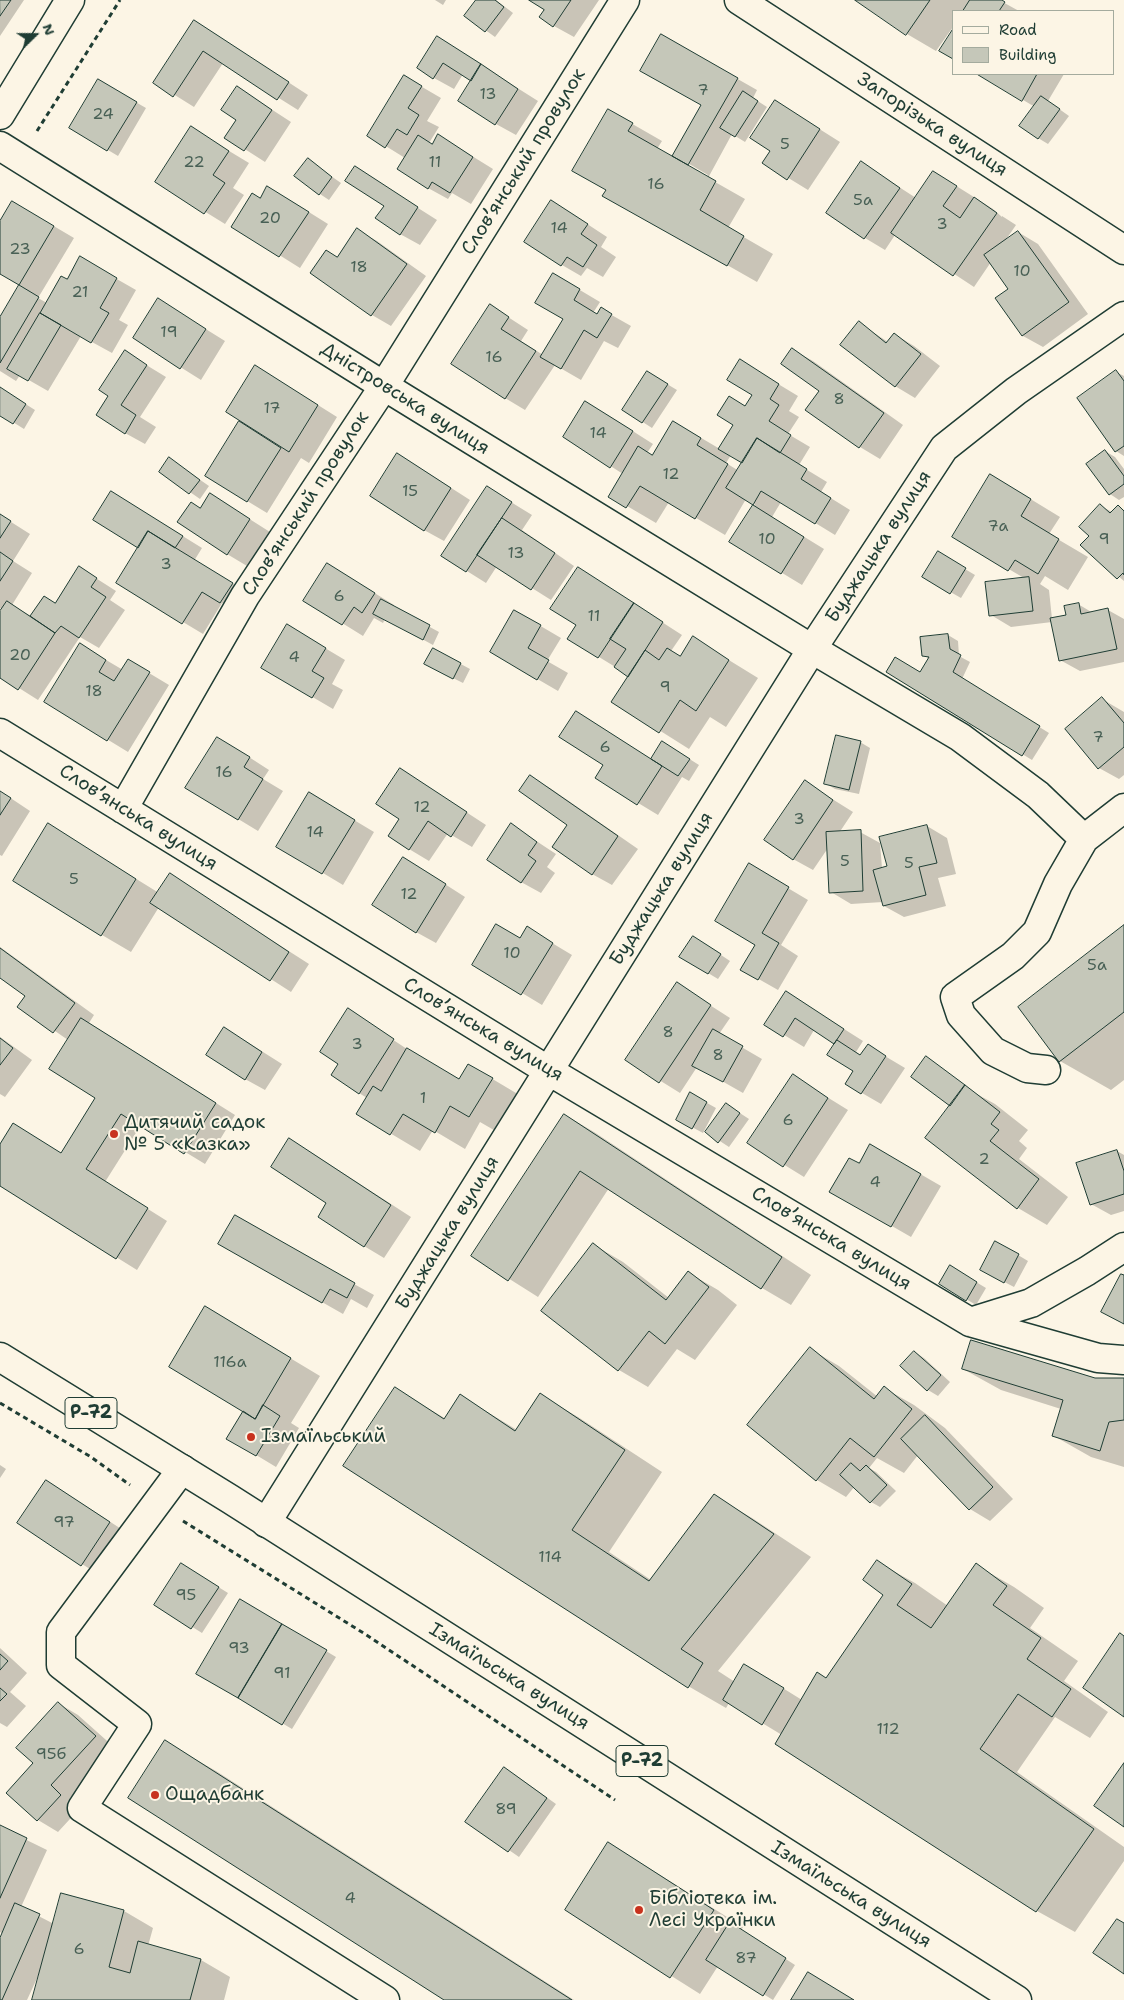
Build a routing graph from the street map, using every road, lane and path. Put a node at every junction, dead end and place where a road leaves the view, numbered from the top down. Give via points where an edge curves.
1 (70, 0) edge
2 (120, 0) edge
3 (625, 0) edge
4 (739, 0) edge
5 (0, 115) edge
6 (10, 152) edge
7 (1124, 250) edge
8 (1124, 316) edge
9 (384, 386) junction
10 (812, 649) junction
11 (0, 733) edge
12 (1124, 808) edge
13 (123, 809) junction
14 (1084, 839) junction
15 (1046, 1070) dead end
16 (549, 1071) junction
17 (1124, 1247) edge
18 (970, 1322) junction
19 (0, 1357) edge
20 (1124, 1360) edge
21 (0, 1403) edge
22 (182, 1470) junction
23 (157, 1504) junction
24 (266, 1523) junction
25 (615, 1800) dead end
26 (385, 2000) edge
27 (1017, 2000) edge

1 - 5 street
2 - 6 path
3 - 9 street, Словʼянський провулок
4 - 7 street, Запорізька вулиця
6 - 9 street, Дністровська вулиця
8 - 10 street, Буджацька вулиця via 1016,391 944,448
9 - 10 street, Дністровська вулиця
9 - 13 street, Словʼянський провулок via 245,596
10 - 14 street, Дністровська вулиця via 960,737 1038,795
10 - 16 street, Буджацька вулиця
11 - 13 street, Словʼянська вулиця
12 - 14 street
13 - 16 street, Словʼянська вулиця
14 - 15 street via 1058,884 1037,932 1013,956 955,997 961,1015 993,1051 1026,1068
16 - 18 street, Словʼянська вулиця
16 - 24 street, Буджацька вулиця
17 - 18 street via 1031,1303
18 - 20 street, Словʼянська вулиця via 1098,1358
19 - 22 street, Ізмаїльська вулиця / Р-72
21 - 23 path via 91,1457
22 - 23 street
22 - 24 street, Ізмаїльська вулиця / Р-72
23 - 25 path via 365,1634
23 - 26 street via 61,1632 61,1665 137,1724 82,1808
24 - 27 street, Ізмаїльська вулиця / Р-72

